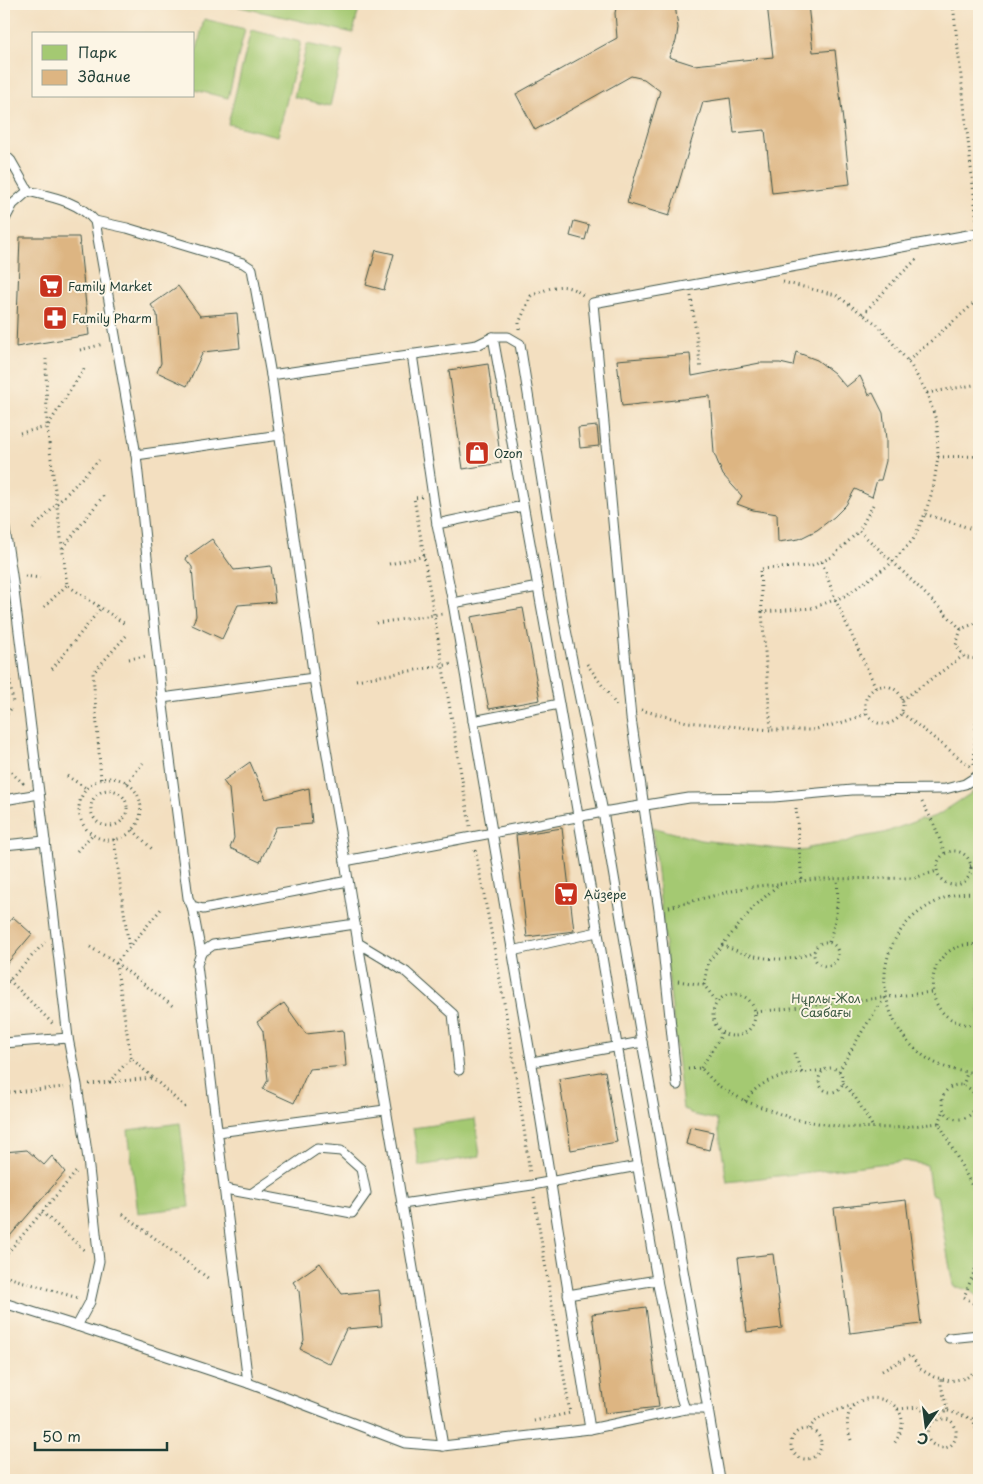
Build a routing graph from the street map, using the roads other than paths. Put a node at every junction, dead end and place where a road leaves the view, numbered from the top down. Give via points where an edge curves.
1 (4, 154) edge
2 (28, 191) junction
3 (4, 221) edge
4 (95, 221) junction
5 (979, 233) edge
6 (493, 337) junction
7 (412, 354) junction
8 (271, 375) junction
9 (280, 435) junction
10 (136, 455) junction
11 (523, 506) junction
12 (4, 523) edge
13 (437, 524) junction
14 (8, 575) edge
15 (538, 587) junction
16 (454, 608) junction
17 (314, 678) junction
18 (162, 698) junction
19 (559, 704) junction
20 (473, 721) junction
21 (977, 770) edge
22 (39, 794) junction
23 (4, 800) edge
24 (644, 805) junction
25 (603, 812) junction
26 (577, 818) junction
27 (492, 835) junction
28 (45, 841) junction
29 (4, 845) edge
30 (345, 861) junction
31 (348, 881) junction
32 (192, 906) junction
33 (355, 924) junction
34 (597, 932) junction
35 (358, 943) junction
36 (512, 951) junction
37 (201, 953) junction
38 (68, 1038) junction
39 (642, 1042) junction
40 (4, 1043) edge
41 (618, 1047) junction
42 (532, 1062) junction
43 (459, 1070) dead end
44 (677, 1085) dead end
45 (385, 1110) junction
46 (218, 1132) junction
47 (638, 1166) junction
48 (551, 1182) junction
49 (225, 1188) junction
50 (251, 1194) junction
51 (402, 1204) junction
52 (657, 1280) junction
53 (568, 1295) junction
54 (4, 1303) edge
55 (77, 1326) junction
56 (979, 1335) edge
57 (949, 1338) dead end
58 (248, 1383) junction
59 (708, 1408) junction
60 (685, 1409) junction
61 (590, 1429) junction
62 (443, 1446) junction
63 (720, 1480) edge

1 - 2 lane
2 - 3 lane via 13,204
2 - 4 lane via 70,202 88,212
4 - 8 lane via 234,260 252,269
4 - 10 lane
5 - 24 lane via 593,303 631,718
6 - 7 lane via 477,345
6 - 11 lane
6 - 25 lane via 508,337 520,344 565,626
7 - 8 lane
7 - 13 lane
8 - 9 lane
9 - 10 lane
9 - 17 lane
10 - 18 lane
11 - 13 lane
11 - 15 lane
12 - 14 lane
13 - 16 lane
14 - 22 lane
15 - 16 lane
15 - 19 lane
16 - 20 lane
17 - 18 lane
17 - 30 lane
18 - 32 lane via 188,898
19 - 20 lane
19 - 26 lane
20 - 27 lane
21 - 24 lane via 965,784 944,789 689,798
22 - 23 lane
22 - 28 lane
24 - 25 lane
24 - 44 lane via 659,910
25 - 26 lane
25 - 39 lane
26 - 27 lane
26 - 34 lane
27 - 30 lane
27 - 36 lane
28 - 29 lane
28 - 38 lane
30 - 31 lane
31 - 32 lane via 202,909
31 - 33 lane
32 - 37 lane
33 - 35 lane
33 - 37 lane via 213,945
34 - 36 lane
34 - 41 lane
35 - 43 lane via 406,972 453,1014
35 - 45 lane
36 - 42 lane
37 - 46 lane via 197,965
38 - 40 lane
38 - 55 lane via 88,1159 99,1262 90,1302
39 - 41 lane
39 - 59 lane
41 - 42 lane
41 - 47 lane
42 - 48 lane
45 - 46 lane
45 - 51 lane
46 - 49 lane
47 - 48 lane
47 - 52 lane
48 - 51 lane
48 - 53 lane
49 - 50 lane
49 - 58 lane
50 - 50 lane via 352,1213 366,1193 361,1169 341,1151 317,1149
51 - 62 lane
52 - 53 lane
52 - 60 lane
53 - 61 lane
54 - 55 lane
55 - 58 lane
56 - 57 lane
58 - 62 lane via 404,1443
59 - 60 lane
59 - 63 lane
60 - 61 lane
61 - 62 lane

